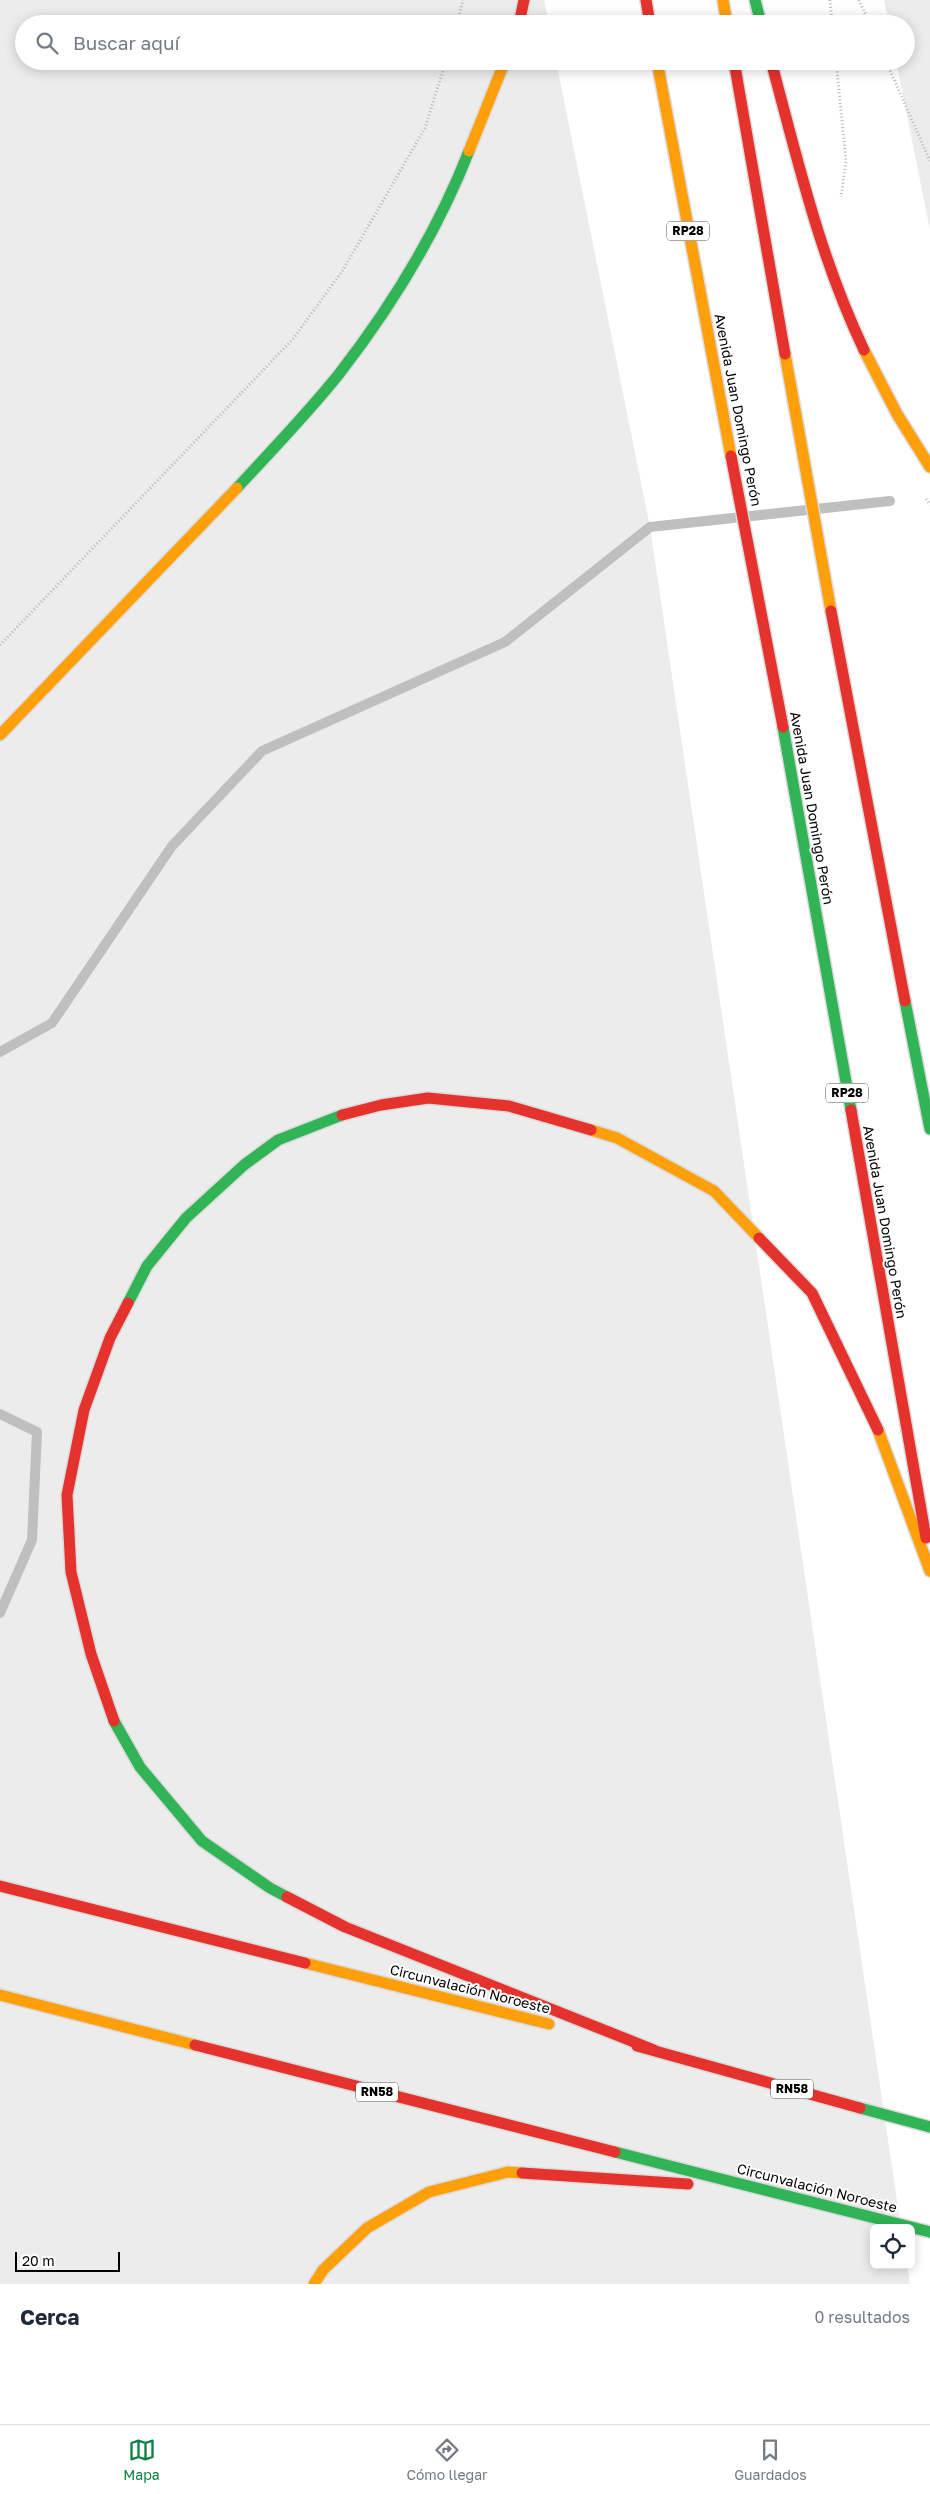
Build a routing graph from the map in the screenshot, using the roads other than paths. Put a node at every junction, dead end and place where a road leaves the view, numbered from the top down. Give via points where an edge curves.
1 (524, 0) edge
2 (646, 0) edge
3 (723, 0) edge
4 (755, 0) edge
5 (521, 15) edge
6 (648, 15) edge
7 (726, 15) edge
8 (759, 15) edge
9 (502, 70) edge
10 (659, 70) edge
11 (736, 70) edge
12 (774, 70) edge
13 (930, 467) edge
14 (0, 735) edge
15 (930, 1129) edge
16 (930, 1561) edge
17 (930, 1571) edge
18 (0, 1886) edge
19 (0, 1995) edge
20 (654, 2050) junction
21 (930, 2127) edge
22 (755, 2188) junction
23 (930, 2232) edge
24 (314, 2284) edge

1 - 5 main road
2 - 6 main road
3 - 7 main road
4 - 8 main road
9 - 14 main road via 463,166 421,248 370,332 338,375 186,542
10 - 16 main road, Avenida Juan Domingo Perón / RP28 via 764,625
11 - 15 main road via 829,603
12 - 13 main road via 820,242 852,322 899,420
17 - 20 main road via 883,1440 812,1293 714,1191 617,1138 509,1106 428,1098 337,1116 278,1140 244,1165 186,1218 147,1266 110,1338 84,1410 67,1494 71,1572 90,1654 116,1726 140,1767 202,1841 270,1888 345,1927
18 - 20 main road, Circunvalación Noroeste / RN58
19 - 22 main road, Circunvalación Noroeste / RN58
20 - 21 main road, Circunvalación Noroeste / RN58
22 - 23 main road, Circunvalación Noroeste / RN58
22 - 24 main road via 508,2172 429,2192 382,2219 367,2228 323,2270

